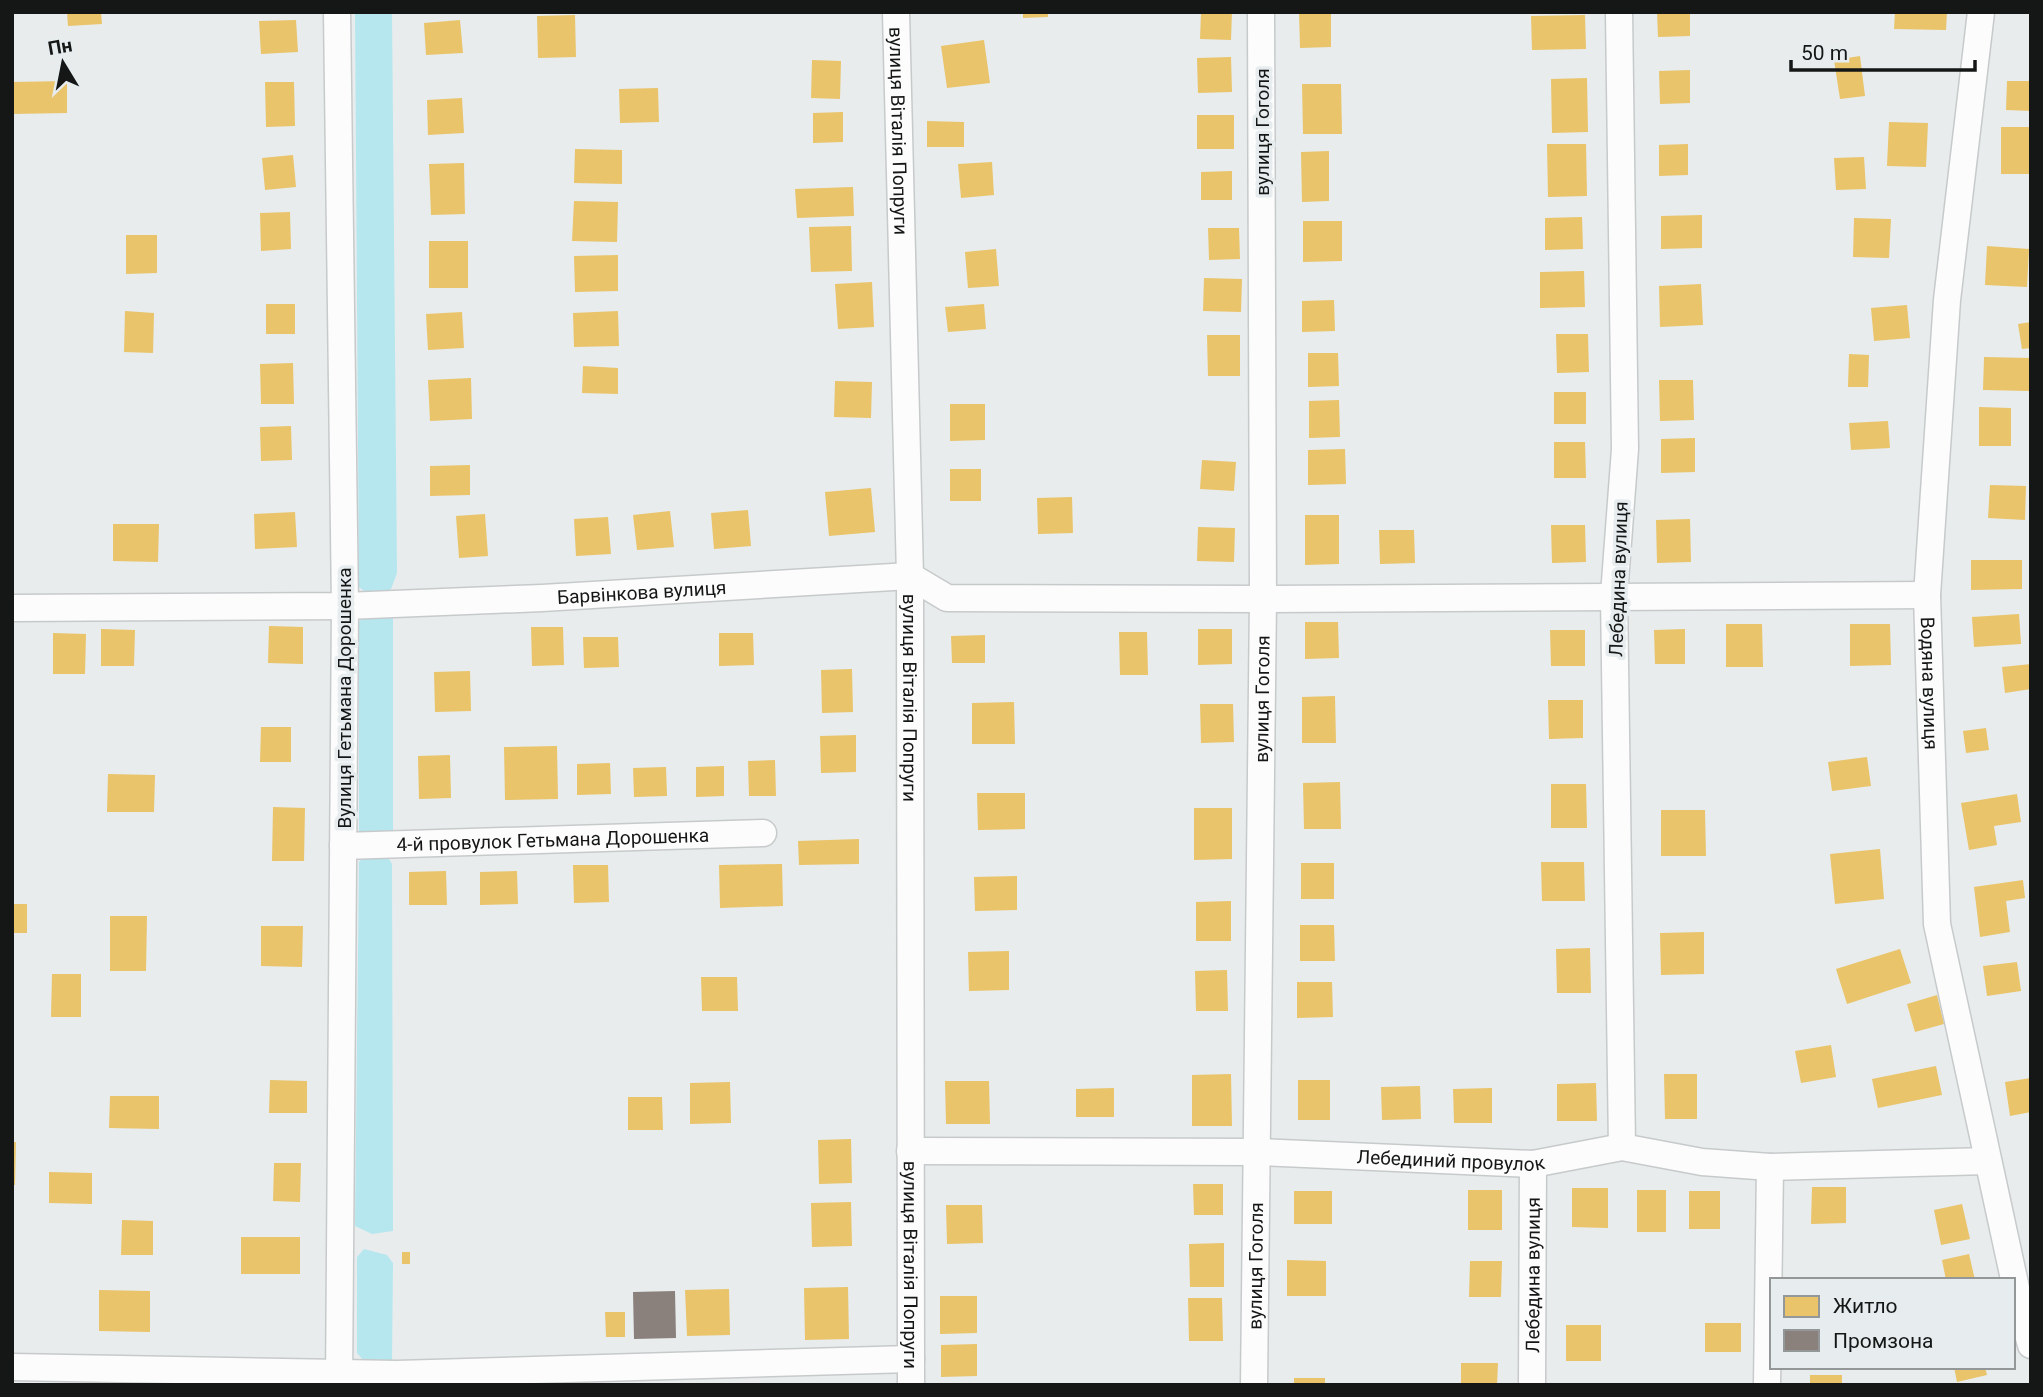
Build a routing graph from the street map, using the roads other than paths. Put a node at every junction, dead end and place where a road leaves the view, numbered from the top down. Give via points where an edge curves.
1 (337, 12) edge
2 (896, 12) edge
3 (1261, 12) edge
4 (1619, 12) edge
5 (1981, 12) edge
6 (910, 576) junction
7 (1614, 595) junction
8 (1927, 595) junction
9 (1263, 599) junction
10 (345, 606) junction
11 (12, 608) edge
12 (763, 833) dead end
13 (343, 846) junction
14 (1622, 1147) junction
15 (910, 1152) junction
16 (1259, 1152) junction
17 (1988, 1161) junction
18 (1533, 1164) junction
19 (1770, 1167) junction
20 (2031, 1345) edge
21 (12, 1367) edge
22 (911, 1372) edge
23 (125, 1376) edge
24 (339, 1378) edge
25 (1254, 1385) edge
26 (1532, 1385) edge
27 (1767, 1385) edge

1 - 10 street, Вулиця Гетьмана Дорошенка
2 - 6 street, вулиця Віталія Попруги
3 - 9 street, вулиця Гоголя
4 - 7 street, Лебедина вулиця via 1625,449
5 - 8 street, Водяна вулиця via 1947,300
6 - 9 street via 947,598
6 - 10 street, Барвінкова вулиця
6 - 15 street, вулиця Віталія Попруги
7 - 8 street
7 - 9 street
7 - 14 street, Лебедина вулиця
8 - 17 street, Водяна вулиця via 1937,924
9 - 16 street, вулиця Гоголя
10 - 11 street, Барвінкова вулиця
10 - 13 street, Вулиця Гетьмана Дорошенка
12 - 13 street, 4-й провулок Гетьмана Дорошенка
13 - 24 street, Вулиця Гетьмана Дорошенка
14 - 18 street, Лебединий провулок
14 - 19 street, Лебединий провулок via 1702,1162
15 - 16 street, Лебединий провулок
15 - 22 street, вулиця Віталія Попруги
16 - 18 street, Лебединий провулок
16 - 25 street, вулиця Гоголя
17 - 19 street, Лебединий провулок
17 - 20 street, Водяна вулиця
18 - 26 street, Лебедина вулиця
19 - 27 street
21 - 23 street
22 - 24 street
23 - 24 street

